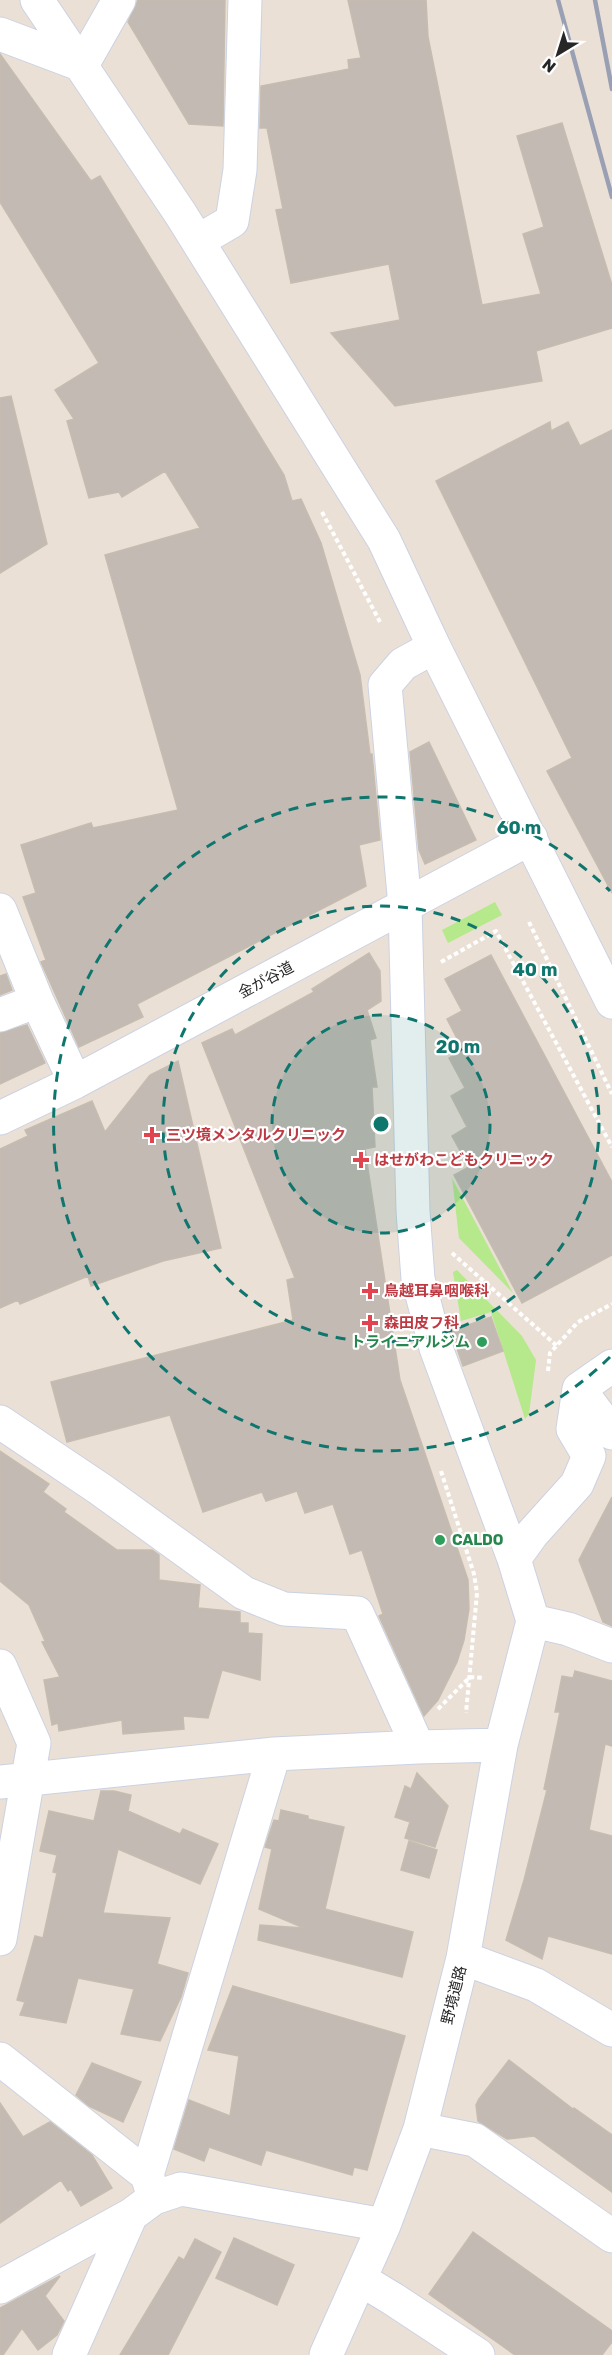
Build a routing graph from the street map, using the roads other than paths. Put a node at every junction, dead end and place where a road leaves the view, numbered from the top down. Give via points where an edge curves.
1 (37, 0) edge
2 (119, 0) edge
3 (244, 0) edge
4 (0, 34) edge
5 (82, 65) junction
6 (198, 241) junction
7 (434, 648) junction
8 (531, 838) junction
9 (405, 906) junction
10 (2, 917) edge
11 (37, 1001) junction
12 (612, 1002) edge
13 (0, 1014) edge
14 (75, 1082) junction
15 (0, 1118) edge
16 (612, 1366) edge
17 (579, 1389) junction
18 (0, 1422) edge
19 (612, 1433) edge
20 (600, 1456) edge
21 (514, 1559) junction
22 (533, 1621) junction
23 (612, 1646) edge
24 (0, 1666) edge
25 (501, 1745) junction
26 (418, 1747) junction
27 (274, 1754) junction
28 (14, 1781) edge
29 (0, 1939) edge
30 (464, 1958) junction
31 (612, 2030) edge
32 (0, 2059) edge
33 (420, 2128) junction
34 (144, 2196) junction
35 (384, 2225) junction
36 (612, 2236) edge
37 (360, 2280) junction
38 (0, 2287) edge
39 (69, 2355) edge
40 (326, 2355) edge
41 (478, 2355) edge

1 - 5 street
2 - 5 street
3 - 6 street via 240,170 232,221
4 - 5 street
5 - 6 street
6 - 7 street via 384,540
7 - 8 street
7 - 9 street via 403,664 385,685
8 - 9 street, 金が谷道
8 - 12 street
9 - 14 street, 金が谷道
9 - 21 street via 418,1279 436,1348
10 - 11 street
11 - 13 street
11 - 14 street
14 - 15 street, 金が谷道
16 - 17 street
17 - 19 street
17 - 20 street via 573,1429
18 - 26 street via 244,1593 285,1609 357,1613
20 - 21 street
21 - 22 street
22 - 23 street
22 - 25 street, 野境道路
24 - 28 street via 34,1743
25 - 26 street
25 - 30 street, 野境道路
26 - 27 street
27 - 28 street
27 - 34 street
28 - 29 street
30 - 31 street via 536,1985
30 - 33 street, 野境道路
32 - 34 street
33 - 35 street, 野境道路
33 - 36 street via 475,2140
34 - 35 street via 181,2189
34 - 38 street
34 - 39 street
35 - 37 street, 野境道路
37 - 40 street, 野境道路
37 - 41 street

